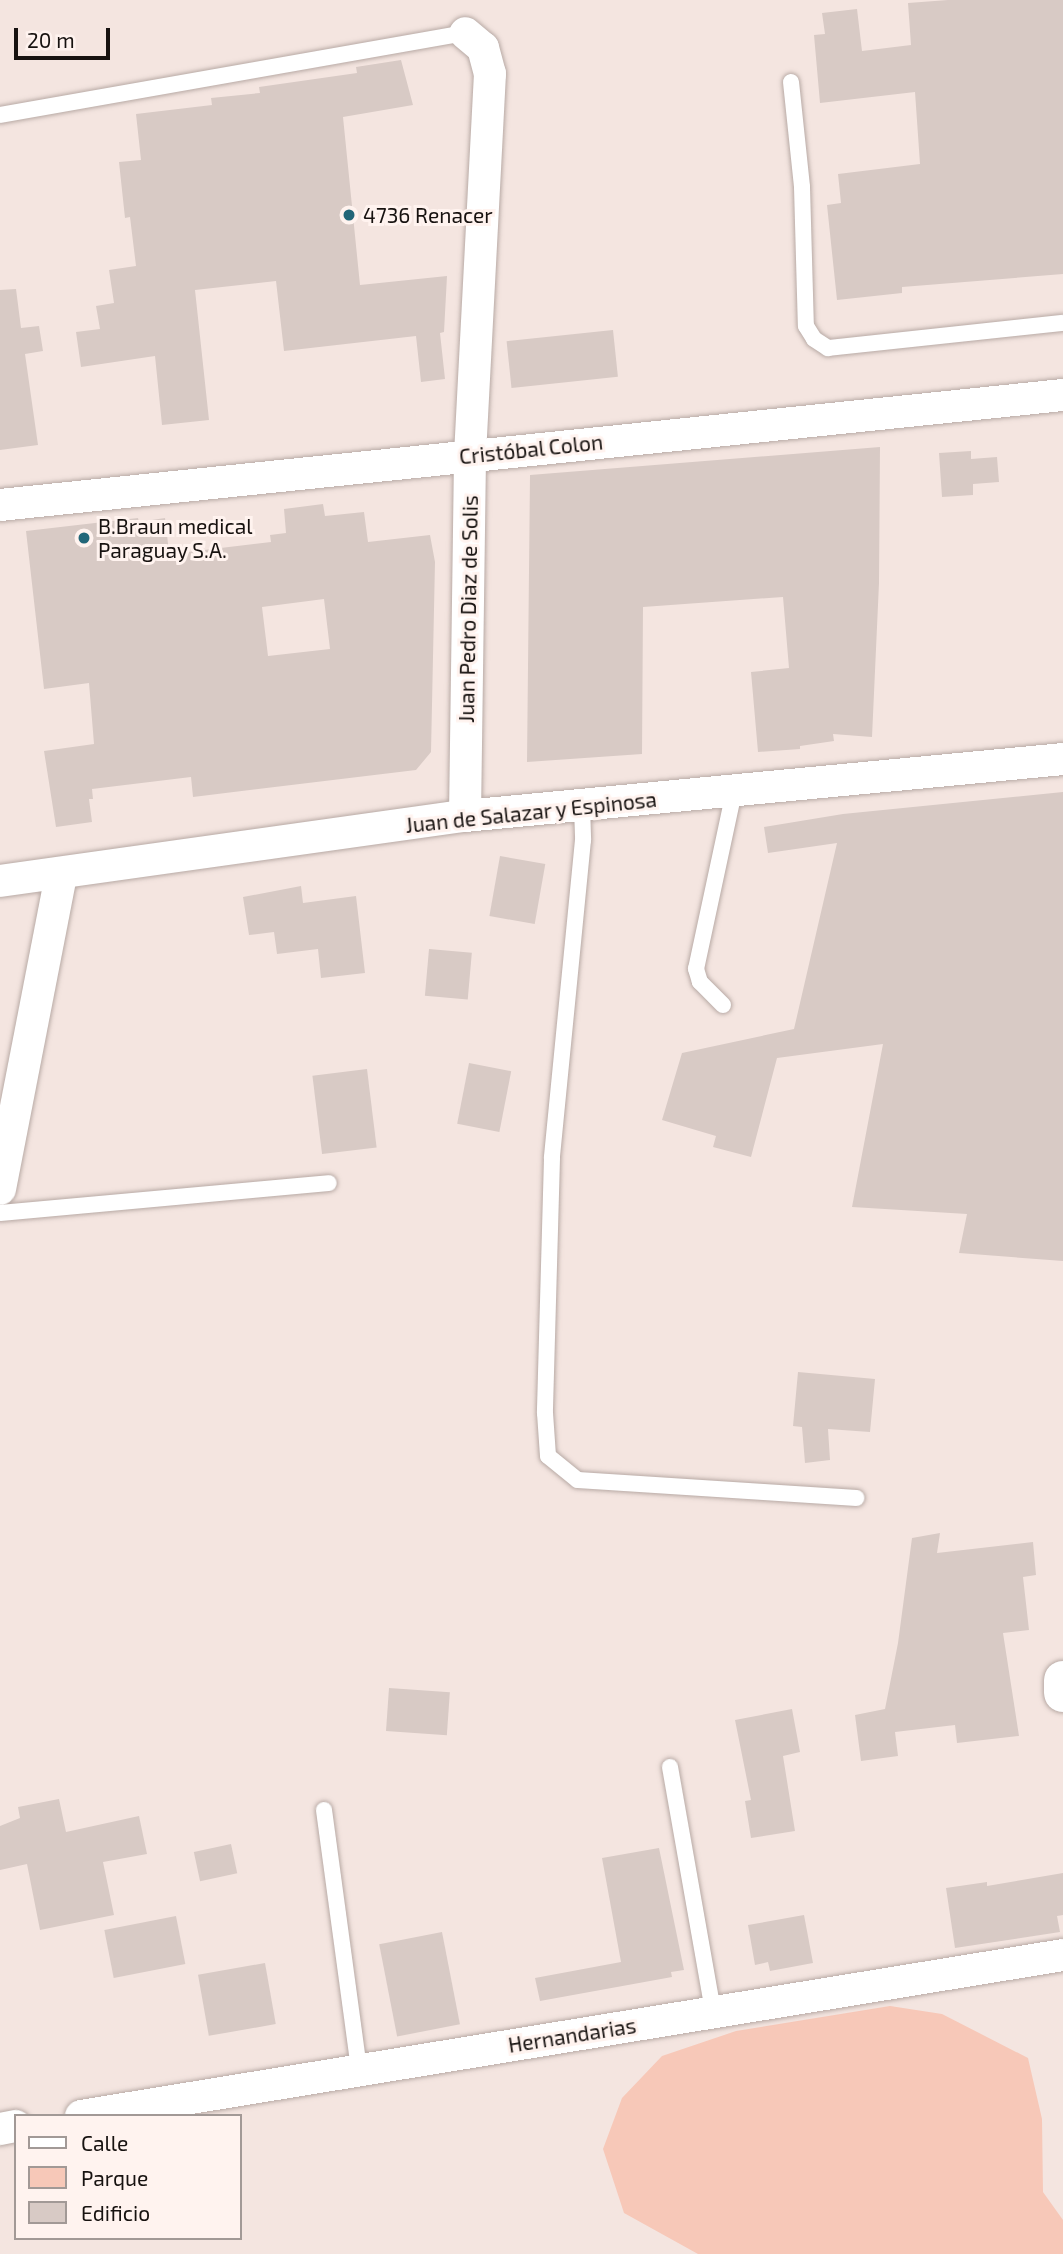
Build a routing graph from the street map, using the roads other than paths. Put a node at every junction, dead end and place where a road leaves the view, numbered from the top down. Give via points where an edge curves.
1 (465, 33) joint
2 (791, 82) dead end
3 (0, 115) edge
4 (1063, 323) edge
5 (1063, 395) edge
6 (470, 455) junction
7 (0, 505) edge
8 (1063, 758) edge
9 (734, 791) junction
10 (583, 807) junction
11 (465, 816) junction
12 (61, 874) junction
13 (0, 881) edge
14 (723, 1005) dead end
15 (329, 1184) dead end
16 (0, 1189) edge
17 (0, 1213) edge
18 (856, 1498) dead end
19 (1063, 1680) edge
20 (1063, 1693) edge
21 (670, 1767) dead end
22 (324, 1810) dead end
23 (1063, 1955) edge
24 (713, 2012) junction
25 (359, 2070) junction
26 (93, 2114) edge

1 - 3 lane
1 - 6 street, Juan Pedro Diaz de Solis via 483,48 490,74
2 - 4 lane via 802,187 806,326 814,339 828,348
5 - 6 street, Cristóbal Colon
6 - 7 street, Cristóbal Colon
6 - 11 street, Juan Pedro Diaz de Solis
8 - 9 street, Juan de Salazar y Espinosa
9 - 10 street, Juan de Salazar y Espinosa
9 - 14 lane via 696,969 700,982
10 - 11 street, Juan de Salazar y Espinosa
10 - 18 lane via 552,1158 545,1413 548,1456 578,1480
11 - 12 street, Juan de Salazar y Espinosa
12 - 13 street, Juan de Salazar y Espinosa
12 - 16 street
15 - 17 lane
19 - 20 street
21 - 24 lane
22 - 25 lane
23 - 24 street, Hernandarias
24 - 25 street, Hernandarias
25 - 26 street, Hernandarias

